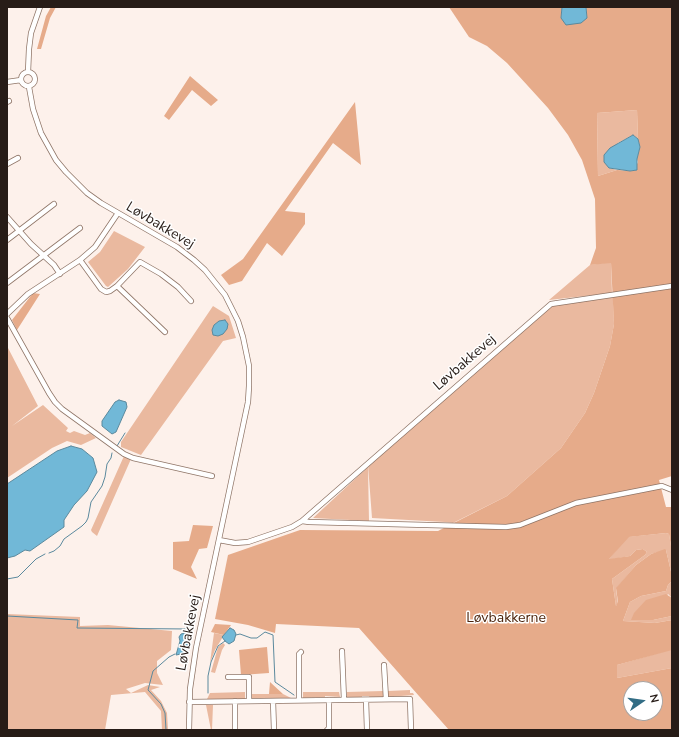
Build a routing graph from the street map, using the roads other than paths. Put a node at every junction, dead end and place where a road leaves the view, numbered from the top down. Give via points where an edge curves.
1 (40, 7) edge
2 (28, 72) junction
3 (21, 80) junction
4 (7, 82) edge
5 (28, 87) junction
6 (18, 158) dead end
7 (7, 164) edge
8 (54, 204) dead end
9 (118, 213) junction
10 (7, 217) edge
11 (80, 228) dead end
12 (18, 231) junction
13 (7, 240) edge
14 (44, 256) junction
15 (80, 260) junction
16 (60, 274) junction
17 (7, 283) edge
18 (117, 286) junction
19 (672, 286) edge
20 (191, 300) dead end
21 (7, 314) edge
22 (7, 318) edge
23 (165, 332) dead end
24 (212, 476) dead end
25 (672, 490) edge
26 (302, 521) junction
27 (219, 540) junction
28 (342, 651) dead end
29 (301, 652) dead end
30 (384, 665) dead end
31 (228, 677) dead end
32 (386, 699) junction
33 (299, 700) junction
34 (329, 700) junction
35 (344, 700) junction
36 (366, 700) junction
37 (235, 701) junction
38 (249, 701) junction
39 (273, 701) junction
40 (189, 702) junction
41 (189, 730) edge
42 (235, 730) edge
43 (274, 730) edge
44 (327, 730) edge
45 (367, 730) edge
46 (410, 730) edge

1 - 2 street via 28,49
2 - 3 street via 22,75
2 - 5 street via 33,74 35,79 34,84
3 - 4 street
3 - 5 street via 23,85
5 - 9 street, Løvbakkevej via 38,125 56,160 74,182
6 - 7 street
8 - 12 street
9 - 15 street via 95,247
9 - 27 street, Løvbakkevej via 178,247 205,270 225,295 243,337 249,366 248,402
10 - 12 street
11 - 14 street
12 - 13 street
12 - 14 street
14 - 16 street
14 - 17 street
15 - 16 street
15 - 18 street via 103,291 108,292
16 - 21 street via 28,294
18 - 20 street via 140,262 161,274
18 - 23 street
19 - 26 street, Løvbakkevej via 551,304
22 - 24 street via 49,393 62,409 124,454
25 - 26 street, Løvbakkevej via 662,486 576,503 520,525 506,527
26 - 27 street, Løvbakkevej via 248,542
27 - 40 street, Løvbakkevej via 196,648
28 - 35 street
29 - 33 street
30 - 32 street
31 - 38 street via 249,677
32 - 36 street
32 - 46 street via 410,699
33 - 34 street
33 - 39 street
34 - 35 street
34 - 44 street
35 - 36 street
36 - 45 street
37 - 38 street
37 - 40 street
37 - 42 street
38 - 39 street
39 - 43 street
40 - 41 street, Løvbakkevej

